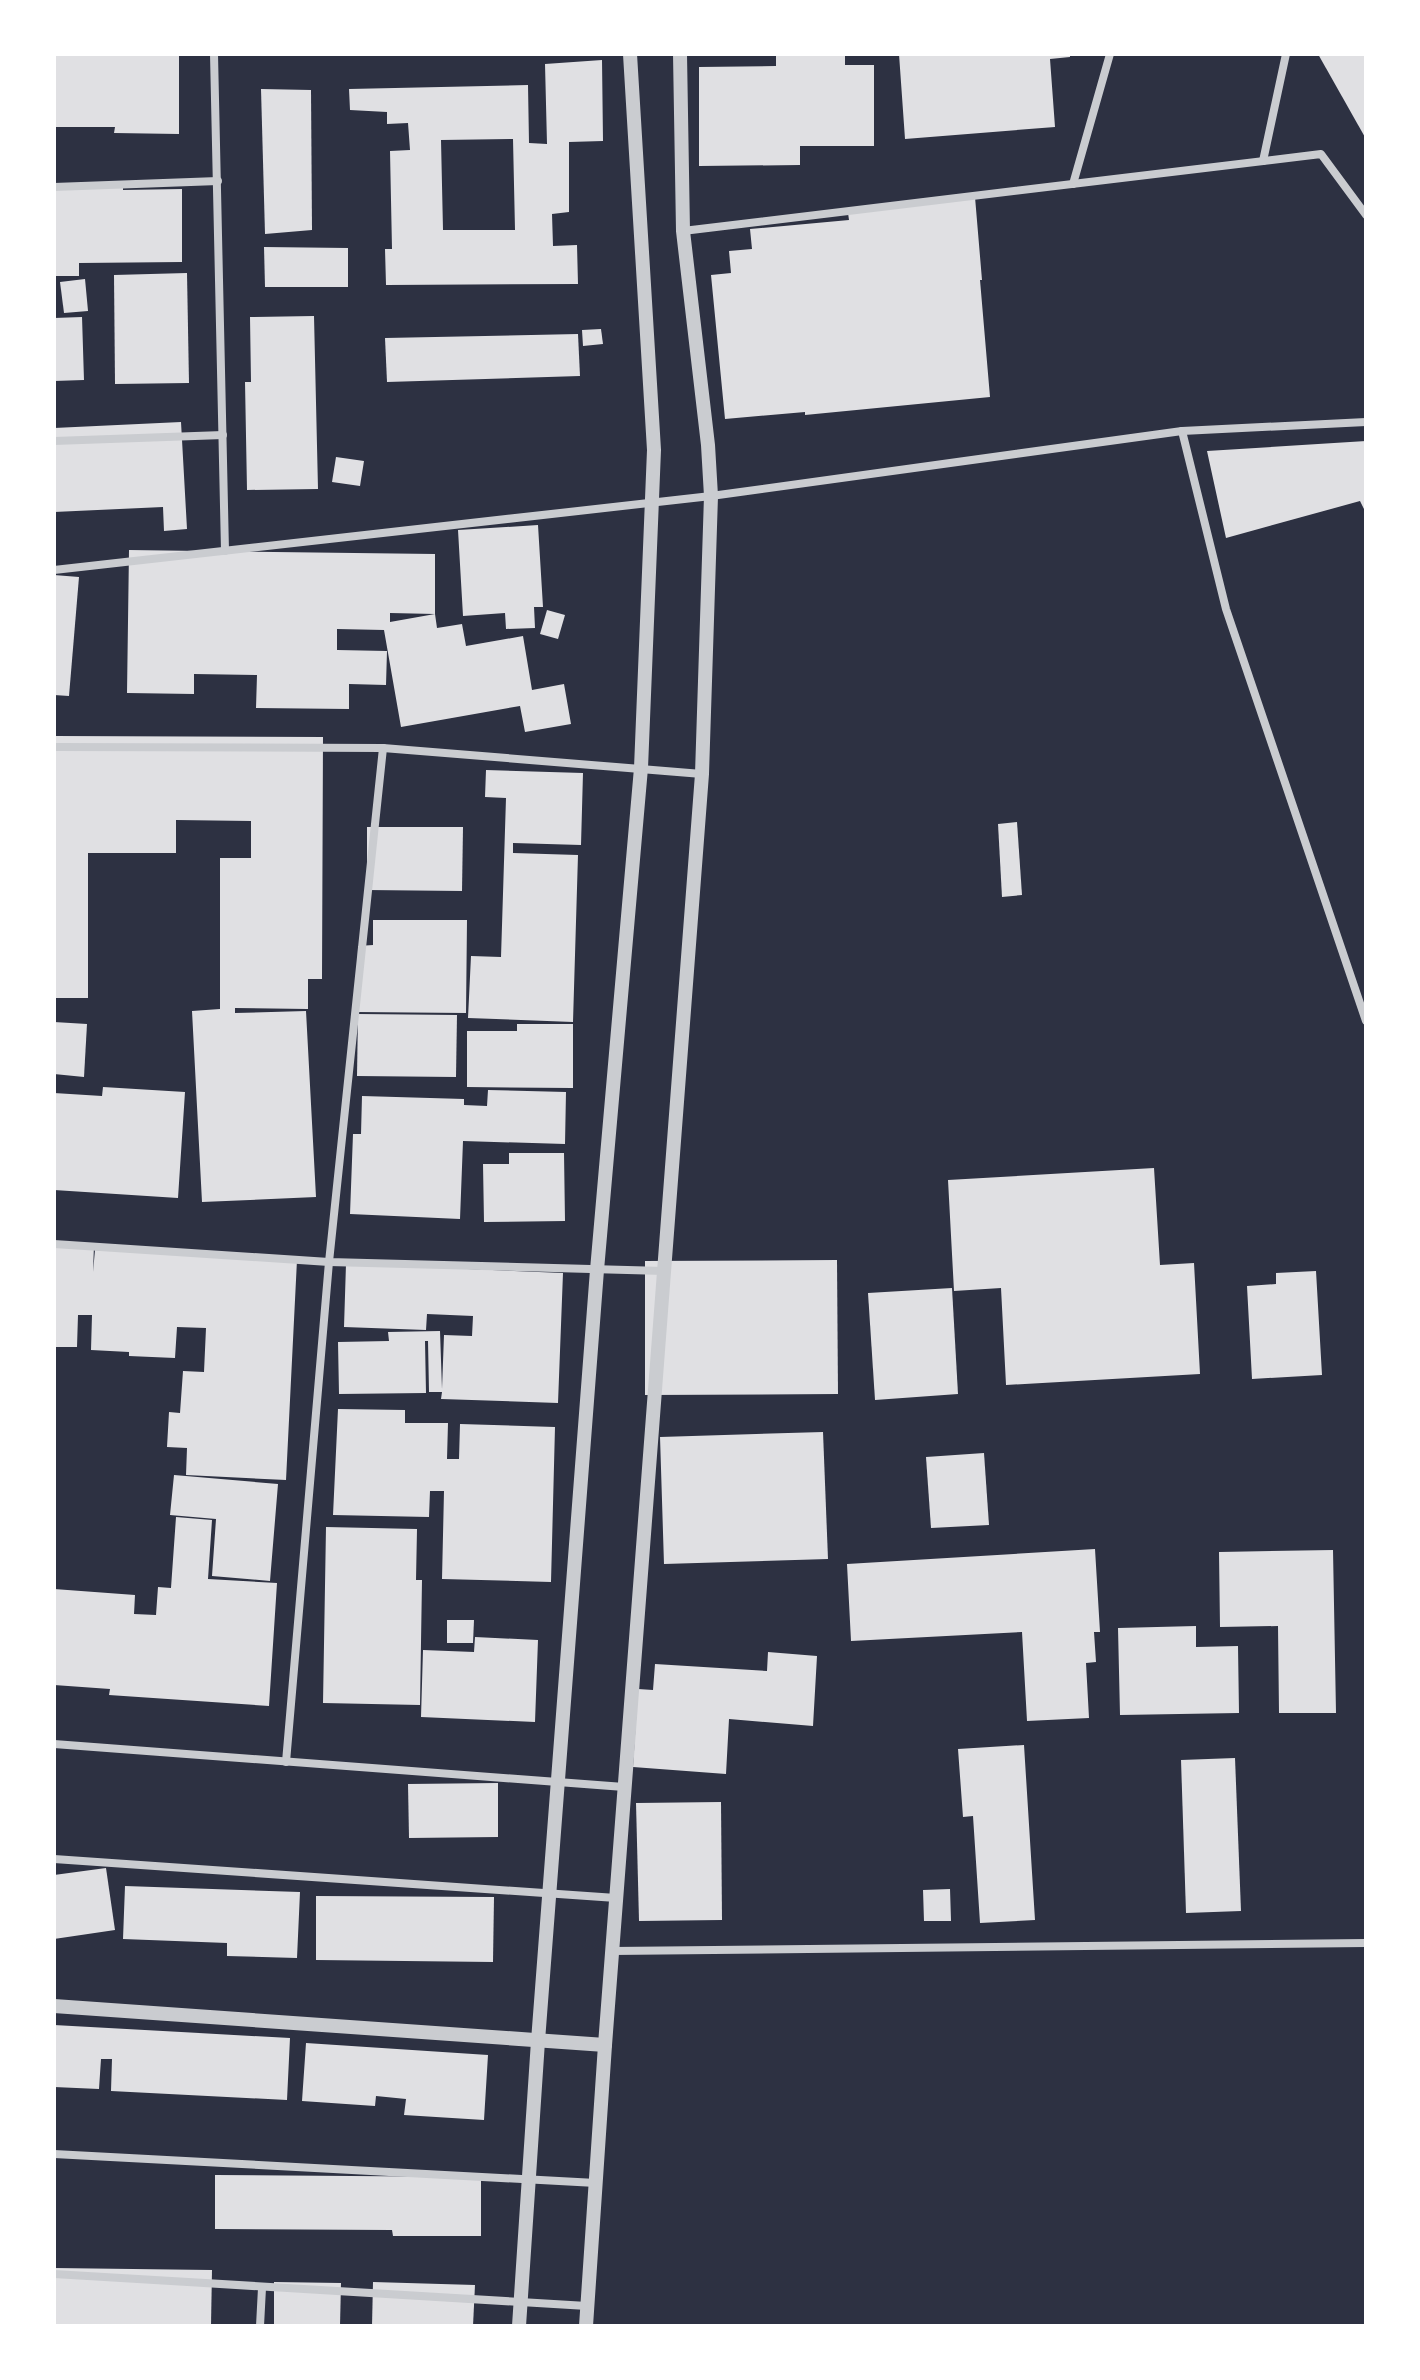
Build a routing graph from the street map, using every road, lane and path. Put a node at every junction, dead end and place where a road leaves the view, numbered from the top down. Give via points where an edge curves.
1 (214, 54) edge
2 (630, 54) edge
3 (680, 54) edge
4 (1110, 54) edge
5 (1286, 54) edge
6 (1263, 161) junction
7 (218, 181) junction
8 (1073, 184) junction
9 (54, 187) edge
10 (1366, 215) edge
11 (683, 231) junction
12 (1366, 422) edge
13 (1182, 431) junction
14 (223, 435) junction
15 (54, 441) edge
16 (711, 496) junction
17 (653, 503) junction
18 (225, 551) junction
19 (54, 570) edge
20 (54, 747) edge
21 (383, 748) junction
22 (641, 768) junction
23 (702, 774) junction
24 (1366, 1021) edge
25 (54, 1244) edge
26 (329, 1262) junction
27 (597, 1270) junction
28 (665, 1271) junction
29 (54, 1744) edge
30 (286, 1762) junction
31 (557, 1782) junction
32 (624, 1787) junction
33 (54, 1859) edge
34 (549, 1893) junction
35 (616, 1898) junction
36 (1366, 1943) edge
37 (612, 1951) junction
38 (54, 2006) edge
39 (538, 2041) junction
40 (605, 2045) junction
41 (54, 2154) edge
42 (529, 2178) junction
43 (596, 2183) junction
44 (54, 2274) edge
45 (262, 2288) junction
46 (520, 2302) junction
47 (587, 2306) junction
48 (260, 2326) edge
49 (519, 2326) edge
50 (586, 2326) edge

1 - 7 street
2 - 17 street
3 - 11 street
4 - 8 street
5 - 6 street
6 - 8 street
6 - 10 street via 1321,154
7 - 9 street
7 - 14 street
8 - 11 street
11 - 16 street
12 - 13 street
13 - 16 street
13 - 24 street via 1226,609
14 - 15 street
14 - 18 street
16 - 17 street
16 - 23 street
17 - 18 street
17 - 22 street
18 - 19 street
20 - 21 street
21 - 22 street
21 - 26 street
22 - 23 street
22 - 27 street
23 - 28 street
25 - 26 street
26 - 27 street
26 - 30 street
27 - 28 street
27 - 31 street
28 - 32 street
29 - 30 street
30 - 31 street
31 - 32 street
31 - 34 street
32 - 35 street
33 - 34 street
34 - 35 street
34 - 39 street
35 - 37 street
36 - 37 street
37 - 40 street
38 - 39 street
39 - 40 street
39 - 42 street
40 - 43 street
41 - 42 street
42 - 43 street
42 - 46 street
43 - 47 street
44 - 45 street
45 - 46 street
45 - 48 street
46 - 47 street
46 - 49 street
47 - 50 street

